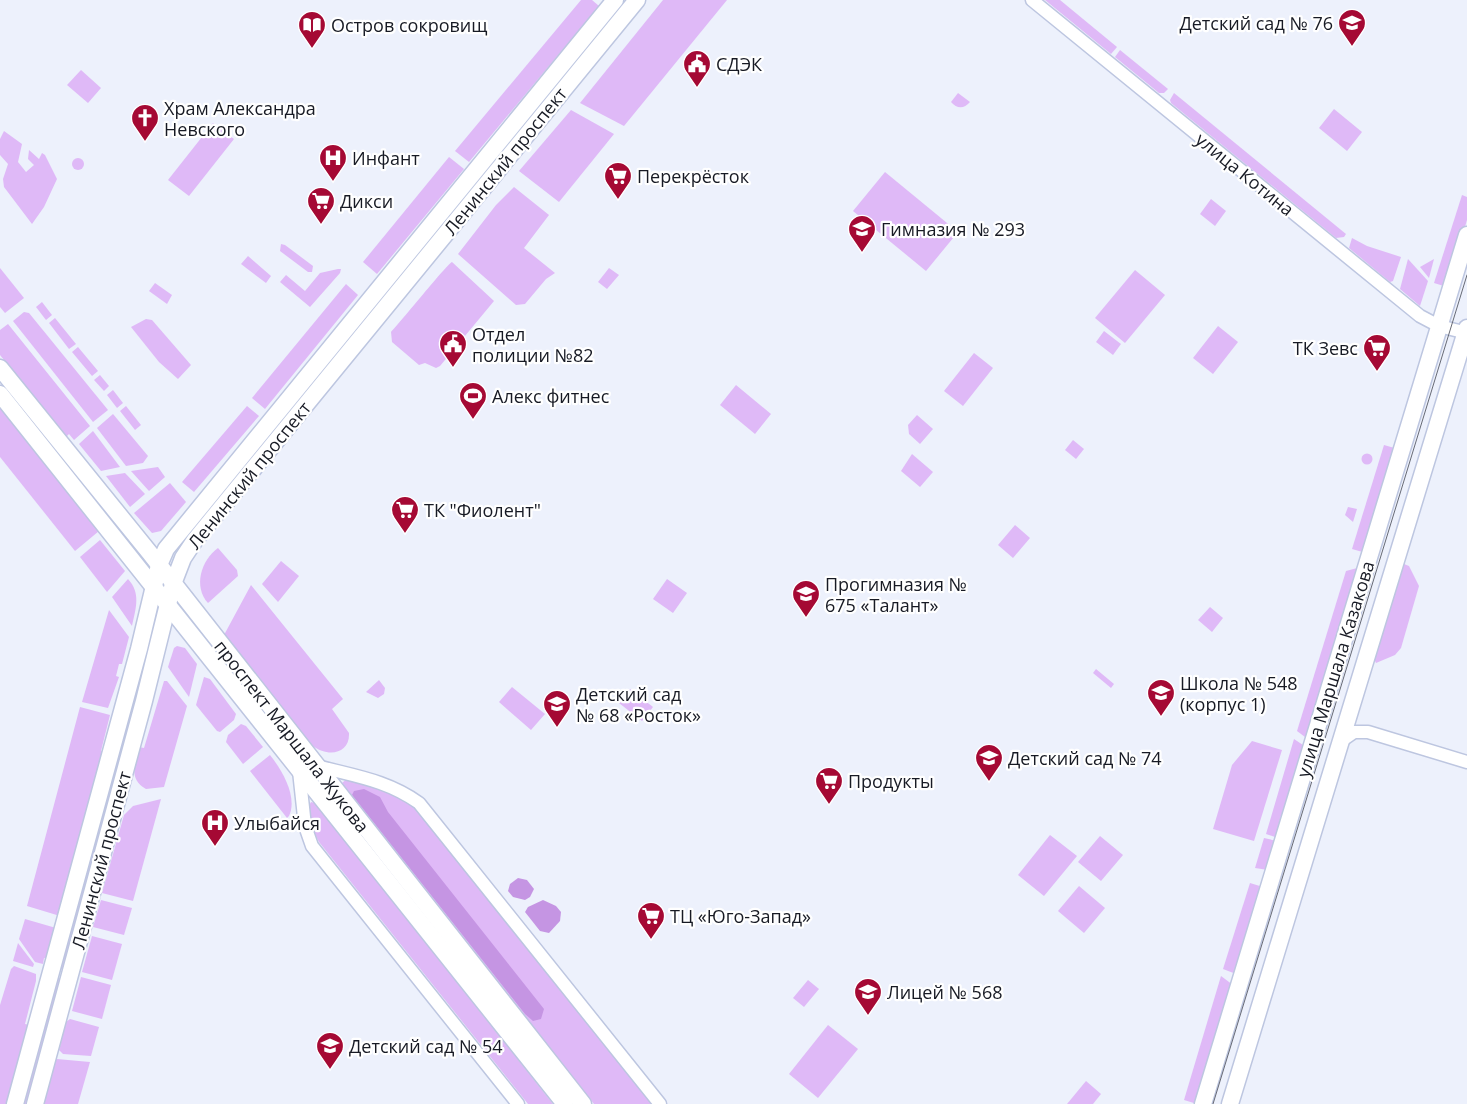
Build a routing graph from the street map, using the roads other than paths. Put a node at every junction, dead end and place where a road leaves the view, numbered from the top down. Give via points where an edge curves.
1 (615, 0) edge
2 (636, 0) edge
3 (1032, 0) edge
4 (1467, 235) edge
5 (1440, 326) junction
6 (1466, 331) edge
7 (0, 368) edge
8 (0, 394) edge
9 (159, 565) junction
10 (173, 584) junction
11 (154, 586) junction
12 (169, 605) junction
13 (1350, 710) junction
14 (1368, 732) junction
15 (1341, 741) junction
16 (1467, 762) edge
17 (317, 766) junction
18 (299, 771) junction
19 (15, 1104) edge
20 (35, 1104) edge
21 (518, 1104) edge
22 (565, 1104) edge
23 (584, 1104) edge
24 (660, 1104) edge
25 (1203, 1104) edge
26 (1230, 1104) edge

1 - 9 main road, Ленинский проспект via 181,529
2 - 10 main road, Ленинский проспект via 195,540 183,558
3 - 5 street, улица Котина via 1420,316
4 - 5 main road, улица Маршала Казакова
5 - 6 street, улица Котина
5 - 25 main road, улица Маршала Казакова
6 - 13 main road, улица Маршала Казакова
7 - 9 main road, проспект Маршала Жукова
8 - 11 main road, проспект Маршала Жукова
9 - 10 main road, проспект Маршала Жукова
9 - 11 main road, Ленинский проспект
10 - 12 main road, Ленинский проспект
10 - 17 main road, проспект Маршала Жукова
11 - 12 main road, проспект Маршала Жукова
11 - 19 main road, Ленинский проспект
12 - 18 main road, проспект Маршала Жукова
12 - 20 main road, Ленинский проспект
13 - 14 street via 1357,723
13 - 15 main road, улица Маршала Казакова
14 - 15 street via 1354,732
14 - 16 street
15 - 26 main road, улица Маршала Казакова
17 - 23 main road, проспект Маршала Жукова
17 - 24 street via 384,783 419,803
18 - 21 street via 305,826 312,846
18 - 22 main road, проспект Маршала Жукова

